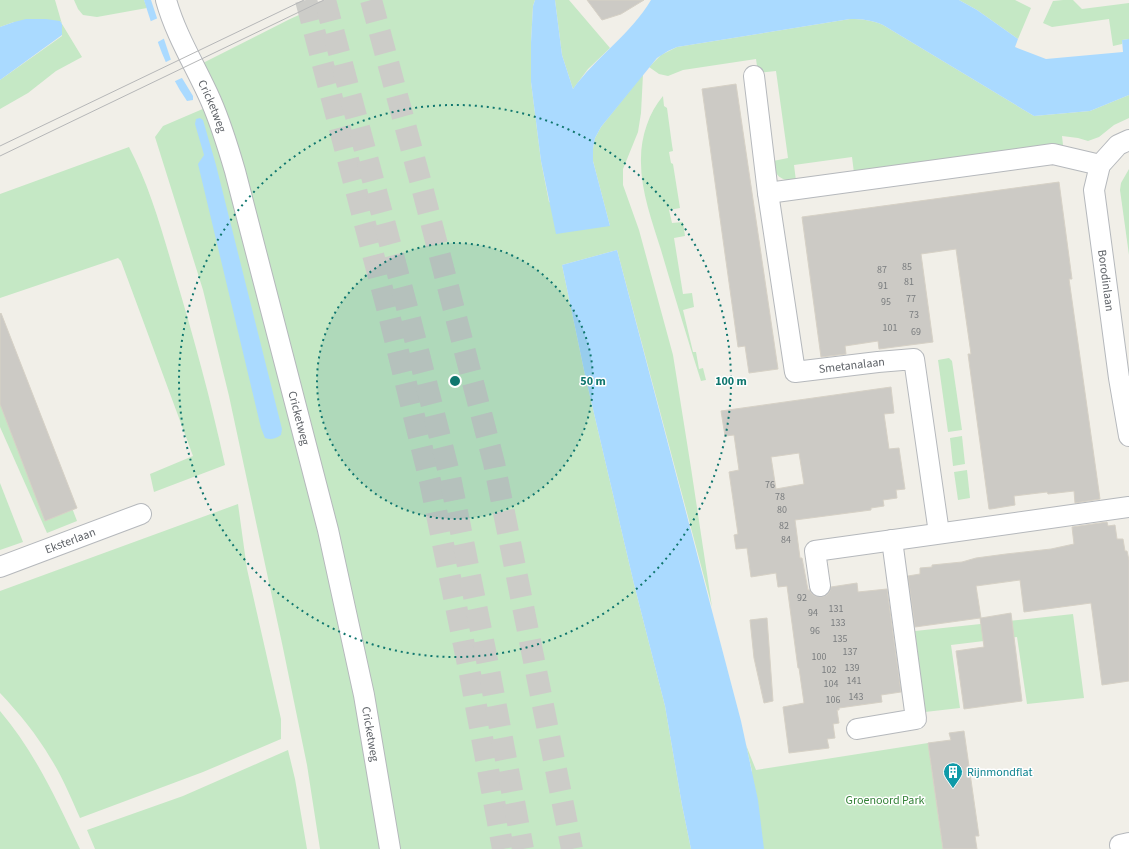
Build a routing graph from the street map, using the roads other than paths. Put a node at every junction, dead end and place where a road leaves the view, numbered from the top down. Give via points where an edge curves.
1 (166, 0) edge
2 (754, 76) dead end
3 (1129, 140) edge
4 (1100, 165) junction
5 (768, 193) junction
6 (1124, 377) edge
7 (1129, 436) edge
8 (1129, 507) edge
9 (141, 514) dead end
10 (939, 533) junction
11 (892, 540) junction
12 (0, 567) edge
13 (820, 586) dead end
14 (857, 729) dead end
15 (390, 849) edge

1 - 15 street, Cricketweg via 172,19 223,132 237,179 328,530 364,695
2 - 5 street, Smetanalaan
3 - 4 street, Borodinlaan via 1118,145
4 - 5 street via 1053,154
4 - 6 street, Borodinlaan via 1094,190
5 - 10 street, Smetanalaan via 795,372 914,358
6 - 7 street, Borodinlaan
8 - 10 street
9 - 12 street, Eksterlaan
10 - 11 street
11 - 13 street via 815,551
11 - 14 street via 916,720

